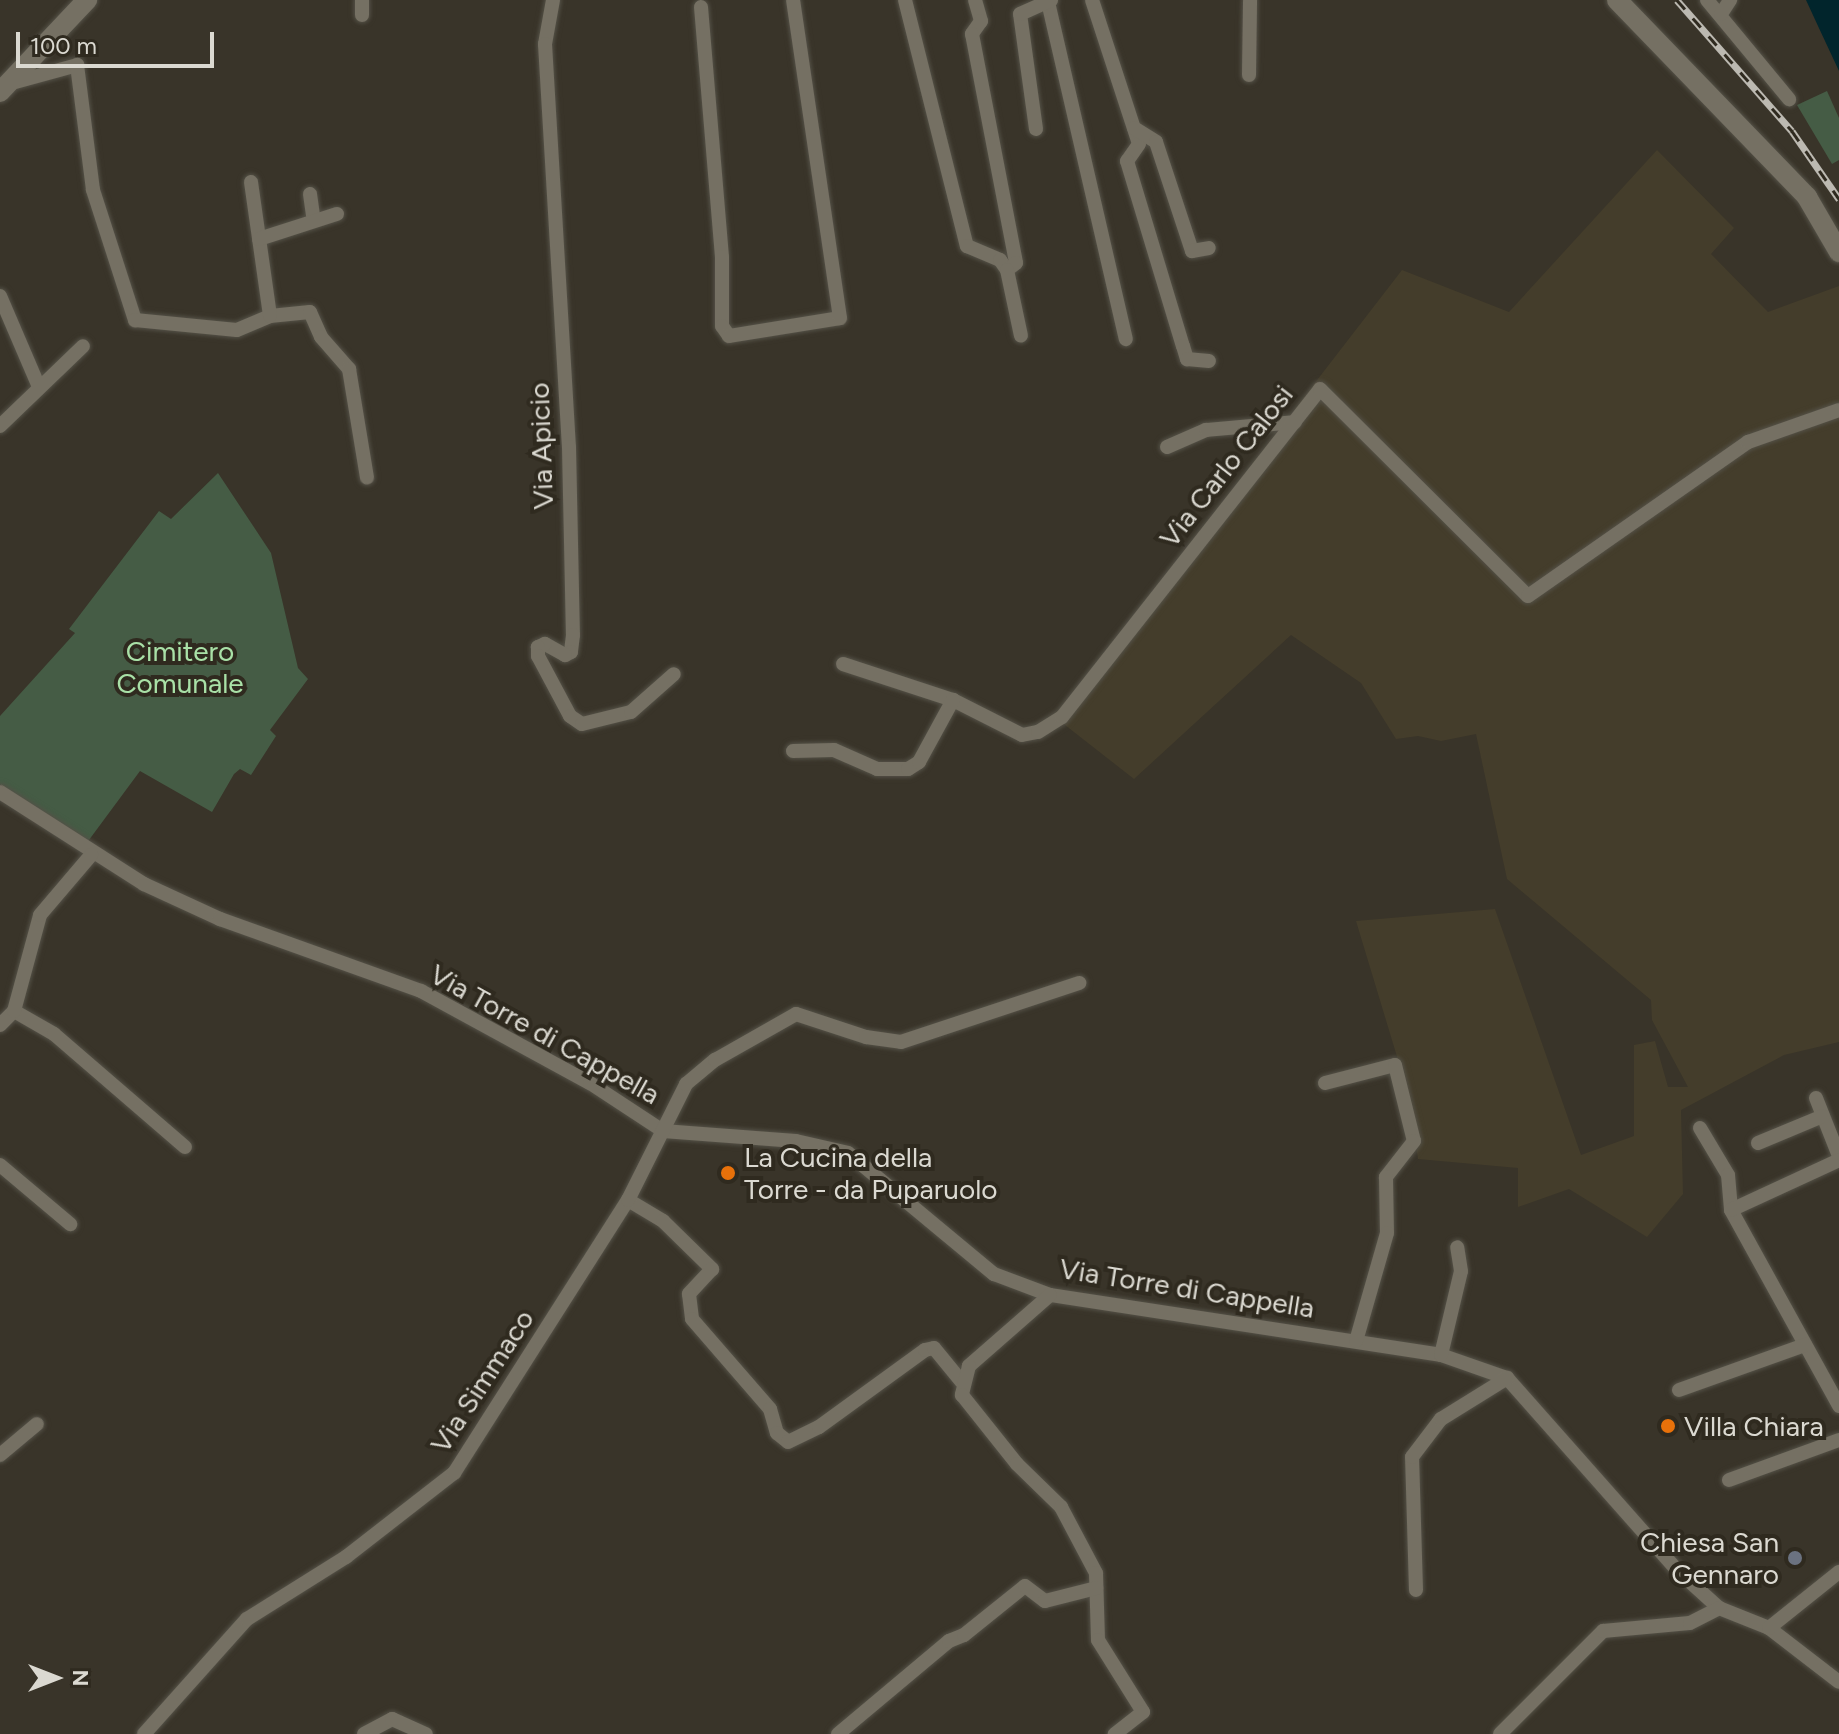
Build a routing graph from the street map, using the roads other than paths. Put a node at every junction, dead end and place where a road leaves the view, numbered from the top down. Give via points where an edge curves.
1 (87, 0) edge
2 (553, 0) edge
3 (793, 0) edge
4 (905, 0) edge
5 (975, 0) edge
6 (1092, 0) edge
7 (1250, 0) edge
8 (1617, 0) edge
9 (1707, 0) edge
10 (1730, 0) edge
11 (1049, 1) edge
12 (701, 7) dead end
13 (1721, 14) junction
14 (1249, 75) dead end
15 (4, 88) edge
16 (1789, 99) dead end
17 (1134, 128) junction
18 (1036, 129) dead end
19 (251, 182) dead end
20 (310, 194) dead end
21 (337, 214) dead end
22 (314, 221) junction
23 (259, 239) junction
24 (1209, 248) dead end
25 (1839, 252) edge
26 (1007, 270) junction
27 (0, 296) edge
28 (270, 316) junction
29 (1021, 336) dead end
30 (1126, 339) dead end
31 (83, 346) dead end
32 (1209, 361) dead end
33 (39, 387) junction
34 (1839, 410) edge
35 (1295, 422) junction
36 (0, 426) edge
37 (1167, 447) dead end
38 (367, 478) dead end
39 (843, 664) dead end
40 (674, 674) dead end
41 (953, 700) junction
42 (793, 751) dead end
43 (0, 792) edge
44 (91, 855) junction
45 (1079, 983) dead end
46 (14, 1011) junction
47 (0, 1025) edge
48 (1325, 1083) dead end
49 (1816, 1098) dead end
50 (1823, 1116) junction
51 (1700, 1128) dead end
52 (663, 1131) junction
53 (1758, 1143) dead end
54 (185, 1147) dead end
55 (1839, 1158) edge
56 (0, 1165) edge
57 (628, 1200) junction
58 (1731, 1210) junction
59 (70, 1224) dead end
60 (1457, 1247) dead end
61 (1050, 1295) junction
62 (1356, 1341) junction
63 (1805, 1345) junction
64 (1441, 1355) junction
65 (1507, 1378) junction
66 (961, 1381) junction
67 (1679, 1390) dead end
68 (1839, 1406) edge
69 (37, 1424) dead end
70 (1839, 1440) edge
71 (0, 1455) edge
72 (1729, 1480) dead end
73 (1839, 1572) edge
74 (1096, 1588) junction
75 (1416, 1590) dead end
76 (1719, 1608) junction
77 (1769, 1628) junction
78 (1839, 1682) edge
79 (144, 1734) edge
80 (364, 1734) edge
81 (426, 1734) edge
82 (838, 1734) edge
83 (1115, 1734) edge
84 (1500, 1734) edge

1 - 15 street
2 - 40 street, Via Apicio via 545,44 569,447 573,635 571,652 565,655 545,644 538,647 538,656 570,716 582,724 631,712
3 - 12 street via 840,318 729,336 722,326 720,228
4 - 26 street via 967,246 1000,260
5 - 26 street via 981,21 972,34 1016,263
6 - 17 street
7 - 14 street
8 - 25 street via 1807,197
9 - 13 street
10 - 13 street
11 - 18 street via 1020,14
11 - 30 street
13 - 16 street
15 - 28 street via 77,65 93,190 135,320 237,330
17 - 24 street via 1156,142 1192,251
17 - 32 street via 1139,144 1127,161 1187,359
19 - 23 street
20 - 22 street
21 - 22 street
22 - 23 street
23 - 28 street
26 - 29 street
27 - 33 street
28 - 38 street via 310,312 321,337 349,369
31 - 33 street
33 - 36 street
34 - 35 street, Via Carlo Calosi via 1748,442 1528,596 1320,389
35 - 37 street via 1206,430
35 - 41 street, Via Carlo Calosi via 1062,717 1022,735
39 - 41 street, Via Carlo Calosi
41 - 42 street via 919,762 908,769 877,769 834,750
43 - 44 street, Via Torre di Cappella
44 - 46 street via 40,915
44 - 52 street, Via Torre di Cappella via 220,919 421,991 590,1083
45 - 52 street, Via Simmaco via 901,1042 866,1037 796,1014 715,1060 686,1084
46 - 47 street
46 - 54 street via 54,1034
48 - 62 street via 1395,1065 1414,1141 1386,1177 1387,1233
49 - 50 street
50 - 53 street
50 - 55 street
51 - 58 street via 1728,1175
52 - 57 street, Via Simmaco
52 - 61 street, Via Torre di Cappella via 796,1141 848,1153 994,1274
55 - 58 street
56 - 59 street
57 - 66 street via 663,1221 712,1269 689,1294 692,1319 770,1409 777,1433 788,1442 819,1427 925,1350 934,1348
57 - 79 street, Via Simmaco via 454,1473 346,1557 247,1619
58 - 63 street
60 - 64 street via 1461,1271
61 - 62 street, Via Torre di Cappella
61 - 66 street via 969,1366
62 - 64 street, Via Torre di Cappella
63 - 67 street
63 - 68 street
64 - 65 street, Via Torre di Cappella
65 - 75 street via 1441,1419 1412,1457
65 - 76 street, Via Torre di Cappella via 1676,1569
66 - 74 street via 971,1413 1061,1507 1096,1573
69 - 71 street
70 - 72 street
73 - 77 street
74 - 82 street via 1045,1601 1025,1586 949,1641
74 - 83 street via 1098,1640 1143,1712
76 - 77 street, Via Torre di Cappella
76 - 84 street via 1690,1623 1603,1631
77 - 78 street, Via Torre di Cappella
80 - 81 street via 392,1719

